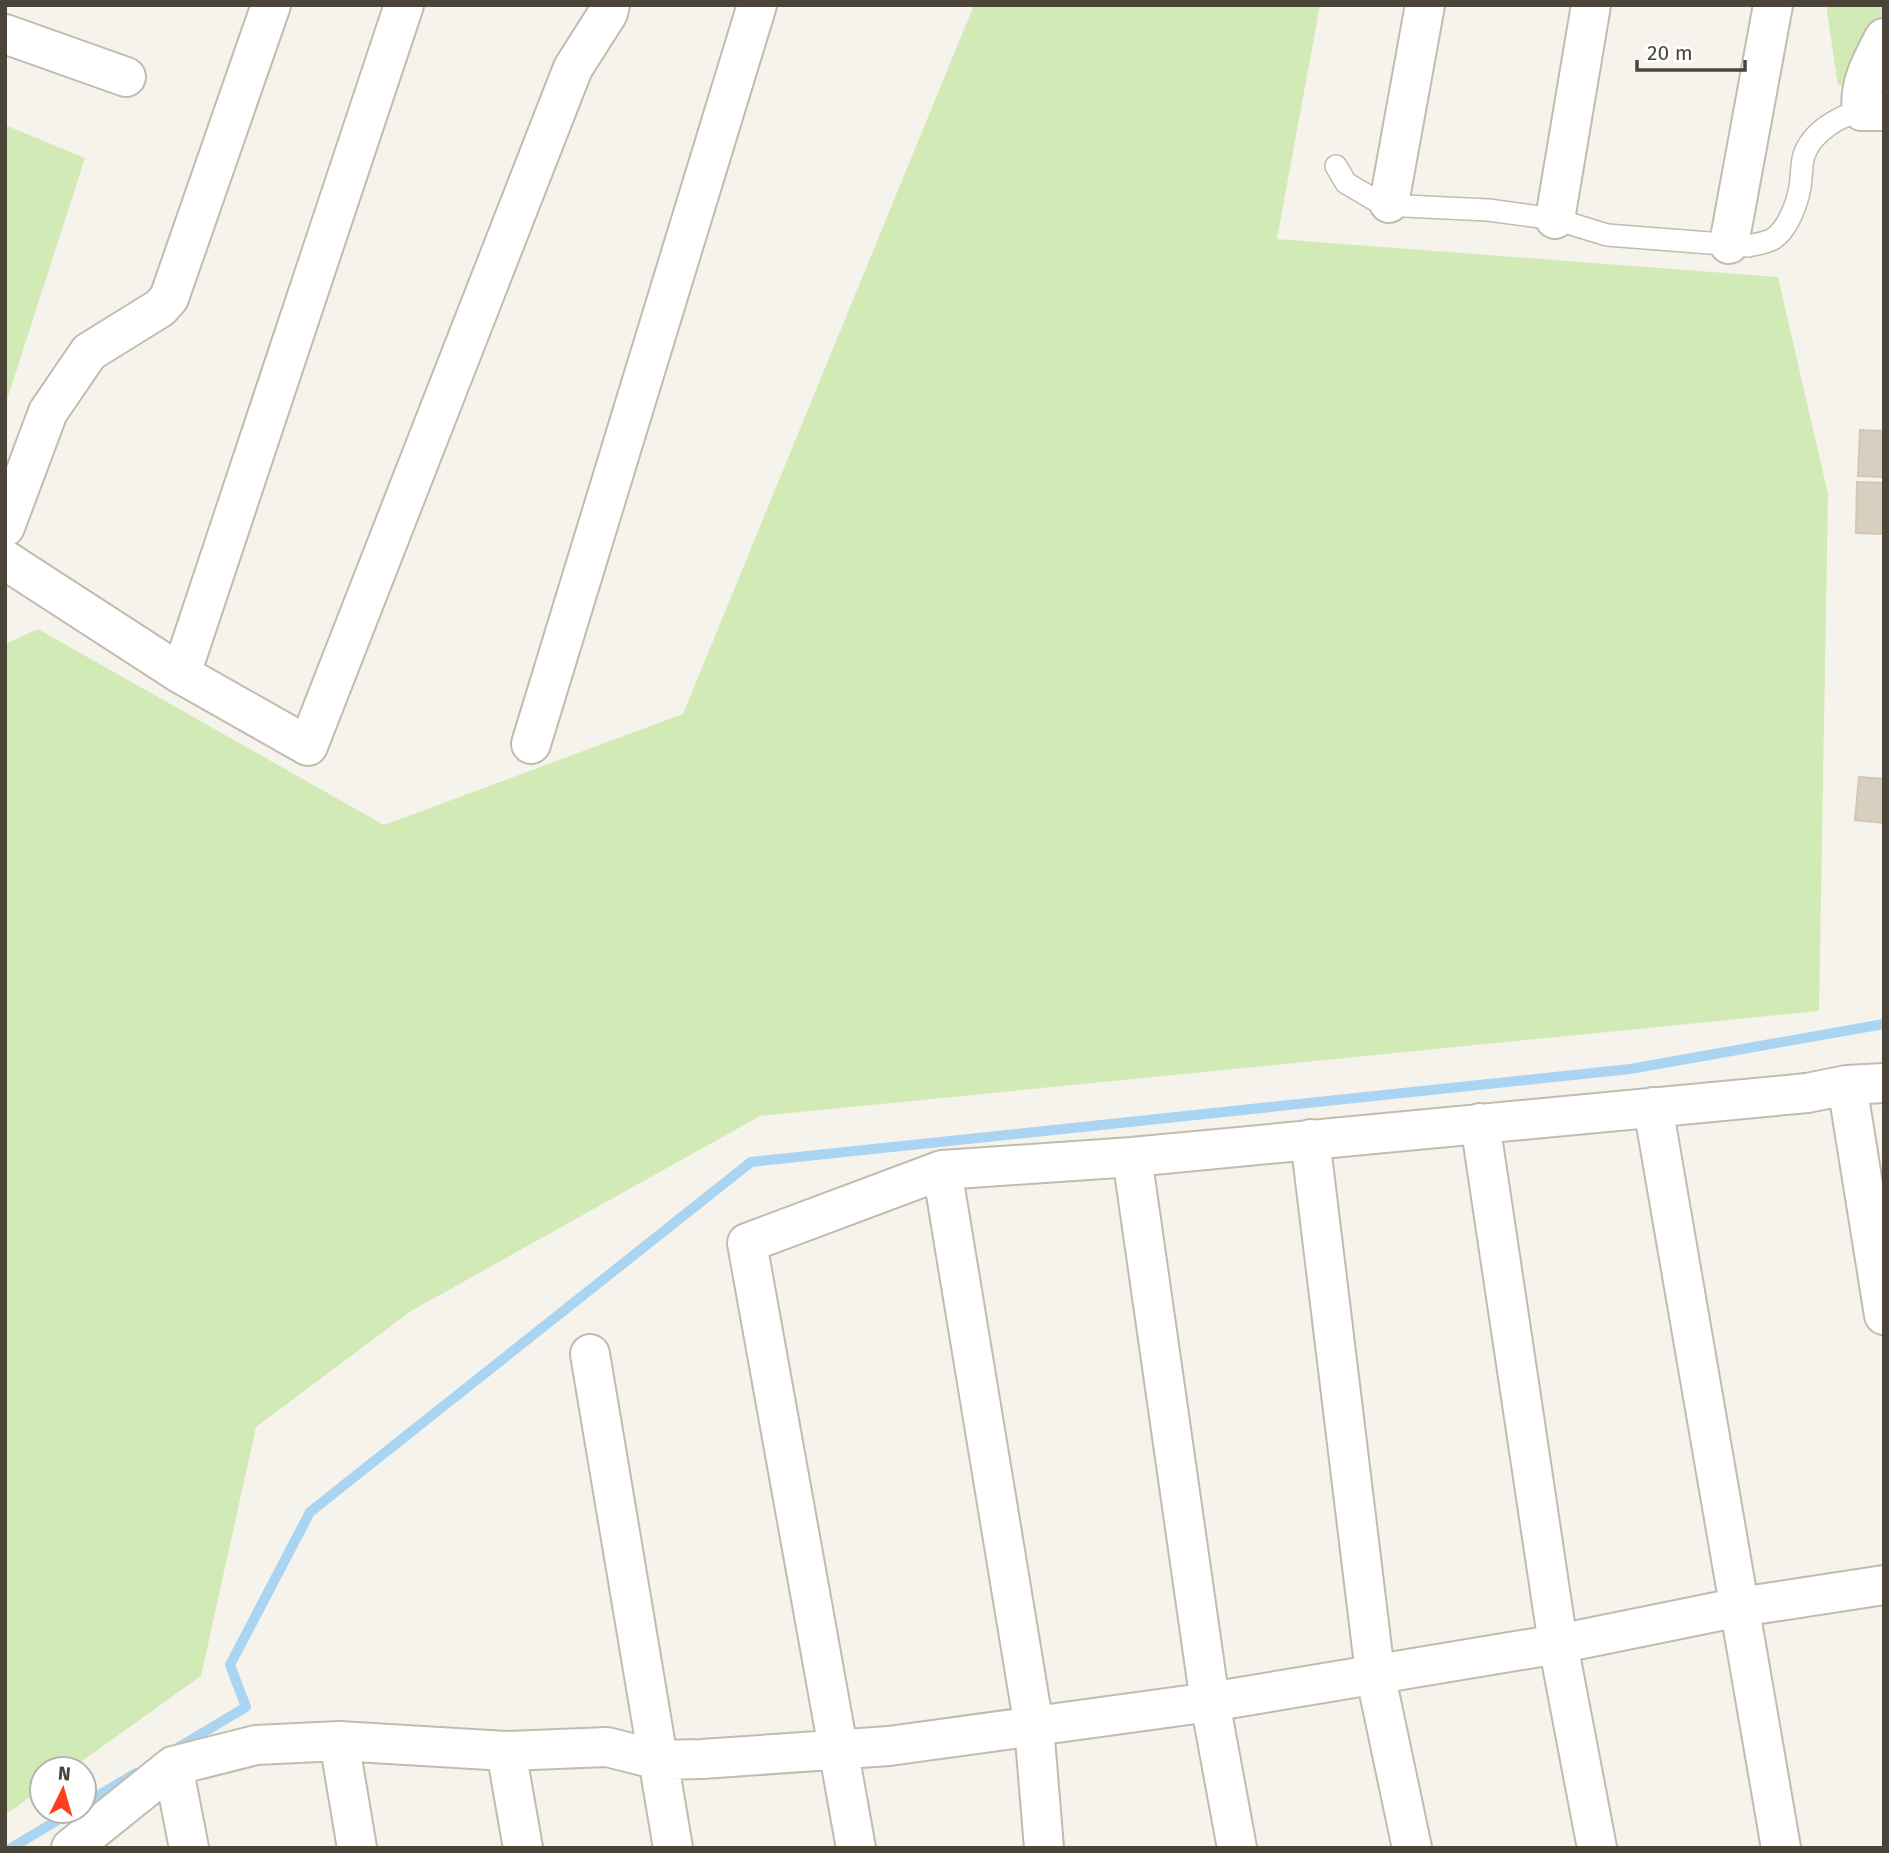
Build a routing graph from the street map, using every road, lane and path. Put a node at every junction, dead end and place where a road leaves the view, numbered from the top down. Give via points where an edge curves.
1 (271, 5) edge
2 (404, 5) edge
3 (610, 5) edge
4 (757, 5) edge
5 (1425, 5) edge
6 (1591, 5) edge
7 (1773, 5) edge
8 (5, 34) edge
9 (1884, 38) edge
10 (126, 77) dead end
11 (1873, 111) edge
12 (1336, 166) dead end
13 (1389, 203) junction
14 (1555, 219) junction
15 (1729, 244) junction
16 (15, 469) edge
17 (5, 527) edge
18 (5, 560) edge
19 (181, 674) junction
20 (531, 744) dead end
21 (1865, 1084) edge
22 (1653, 1107) junction
23 (1480, 1123) junction
24 (1310, 1139) junction
25 (1132, 1157) junction
26 (942, 1170) junction
27 (1884, 1315) edge
28 (590, 1354) dead end
29 (1884, 1585) edge
30 (1740, 1607) junction
31 (1558, 1644) junction
32 (1375, 1673) junction
33 (1210, 1702) junction
34 (1034, 1727) junction
35 (339, 1741) junction
36 (839, 1749) junction
37 (506, 1751) junction
38 (659, 1760) junction
39 (173, 1766) junction
40 (71, 1848) edge
41 (189, 1848) edge
42 (357, 1848) edge
43 (523, 1848) edge
44 (673, 1848) edge
45 (856, 1848) edge
46 (1044, 1848) edge
47 (1237, 1848) edge
48 (1412, 1848) edge
49 (1597, 1848) edge
50 (1781, 1848) edge

1 - 16 street via 169,298 89,352
2 - 19 street
3 - 19 street via 573,68 308,746
4 - 20 street
5 - 13 street
6 - 14 street
7 - 15 street
8 - 10 street
9 - 11 street via 1862,90
11 - 15 lane via 1840,118 1810,144 1800,190 1780,233 1770,241 1748,246
12 - 13 lane via 1346,183
13 - 14 lane
14 - 15 lane via 1607,235
16 - 17 street
18 - 19 street
21 - 22 street
21 - 27 street
22 - 23 street
22 - 30 street
23 - 24 street
23 - 31 street
24 - 25 street
24 - 32 street
25 - 26 street
25 - 33 street
26 - 34 street
26 - 36 street via 747,1243
28 - 38 street
29 - 30 street
30 - 31 street
30 - 50 street
31 - 32 street
31 - 49 street
32 - 33 street
32 - 48 street
33 - 34 street
33 - 47 street
34 - 36 street
34 - 46 street
35 - 37 street
35 - 39 street via 256,1745
35 - 42 street
36 - 38 street
36 - 45 street
37 - 38 street via 607,1748
37 - 43 street
38 - 44 street
39 - 40 street
39 - 41 street

